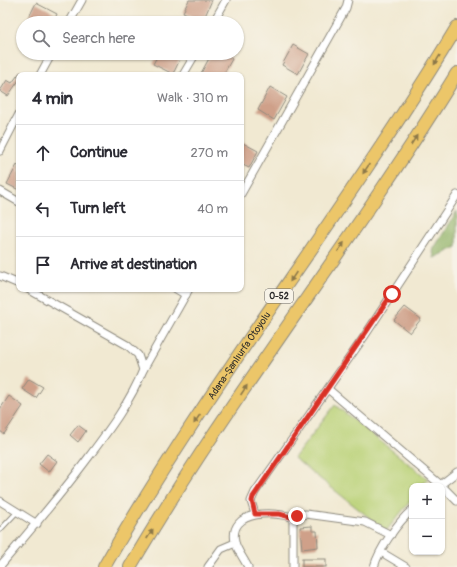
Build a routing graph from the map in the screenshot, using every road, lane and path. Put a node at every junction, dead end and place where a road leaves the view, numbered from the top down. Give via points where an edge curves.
1 (82, 0) edge
2 (226, 0) edge
3 (349, 1) edge
4 (73, 16) edge
5 (217, 16) edge
6 (457, 27) edge
7 (48, 60) edge
8 (192, 60) edge
9 (42, 72) edge
10 (185, 72) edge
11 (457, 73) edge
12 (16, 120) edge
13 (0, 151) edge
14 (244, 189) edge
15 (0, 191) edge
16 (457, 195) edge
17 (16, 200) edge
18 (0, 276) edge
19 (16, 283) edge
20 (33, 292) edge
21 (188, 292) edge
22 (142, 370) junction
23 (328, 389) junction
24 (457, 472) edge
25 (438, 483) edge
26 (444, 483) edge
27 (445, 490) edge
28 (0, 501) edge
29 (457, 501) edge
30 (17, 512) junction
31 (409, 513) edge
32 (255, 514) junction
33 (295, 518) junction
34 (36, 524) junction
35 (0, 530) edge
36 (391, 535) junction
37 (235, 543) junction
38 (381, 552) junction
39 (0, 566) edge
40 (104, 567) edge
41 (130, 567) edge
42 (208, 567) edge
43 (248, 567) edge
44 (293, 567) edge
45 (374, 567) edge
46 (406, 567) edge

1 - 4 street
2 - 5 street
3 - 14 street
6 -> 40 highway, Adana-Şanlıurfa Otoyolu / O-52 via 370,164 188,432
7 - 9 street
8 - 10 street
41 -> 11 highway, O-52 via 208,444 385,185
12 - 13 street
15 - 17 street
16 - 23 street
18 - 19 street
20 - 22 street via 127,345 138,355
21 - 22 street
22 - 34 street via 130,396 107,433
23 - 25 street
23 - 32 street via 255,492 252,501
24 - 26 street
27 - 29 street
28 - 30 street
30 - 34 street
30 - 35 lane
31 - 36 street
32 - 33 street via 279,514
32 - 37 street via 246,517 240,524
33 - 36 street via 306,514 358,521
33 - 44 street via 292,535
34 - 39 street
36 - 38 street
37 - 42 street via 221,549
37 - 43 street
38 - 45 street
38 - 46 street

